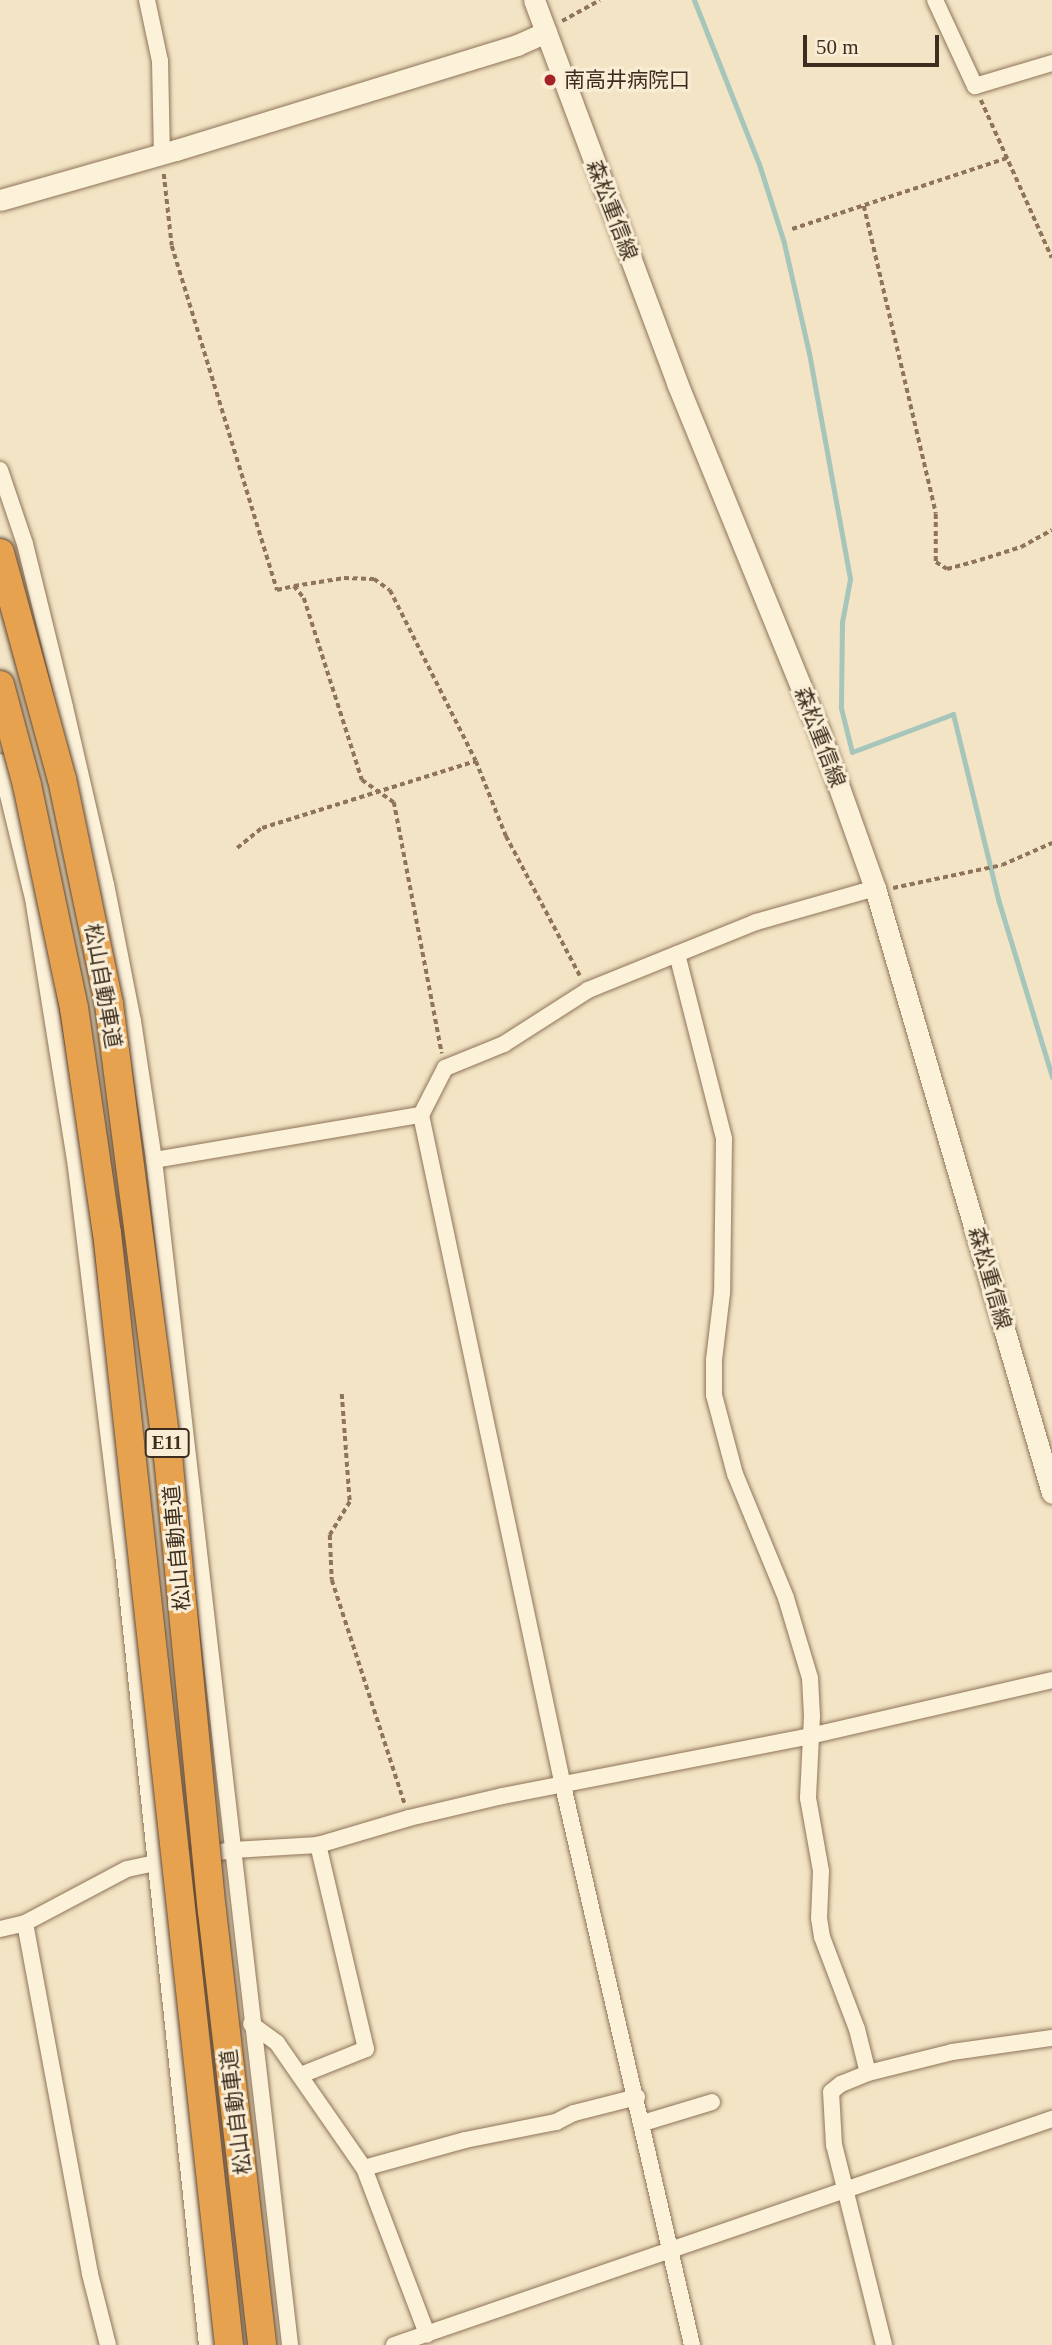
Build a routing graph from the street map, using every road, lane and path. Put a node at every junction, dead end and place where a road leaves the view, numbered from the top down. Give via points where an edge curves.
1 (147, 0) edge
2 (534, 0) edge
3 (600, 0) edge
4 (935, 0) edge
5 (546, 32) junction
6 (1052, 63) edge
7 (975, 86) junction
8 (162, 154) junction
9 (1007, 158) junction
10 (0, 200) edge
11 (863, 206) junction
12 (792, 229) dead end
13 (1052, 258) edge
14 (0, 470) edge
15 (1052, 530) edge
16 (0, 553) edge
17 (294, 586) junction
18 (0, 685) edge
19 (476, 761) junction
20 (0, 762) edge
21 (381, 791) junction
22 (1052, 843) edge
23 (237, 848) dead end
24 (875, 888) junction
25 (677, 954) junction
26 (588, 990) junction
27 (445, 1068) junction
28 (421, 1115) junction
29 (154, 1160) junction
30 (342, 1394) dead end
31 (1051, 1486) edge
32 (1052, 1680) edge
33 (810, 1736) junction
34 (563, 1786) junction
35 (409, 1818) junction
36 (318, 1845) junction
37 (233, 1850) junction
38 (155, 1863) junction
39 (25, 1923) junction
40 (0, 1929) edge
41 (251, 2024) junction
42 (1052, 2038) edge
43 (867, 2073) junction
44 (301, 2075) junction
45 (637, 2097) junction
46 (712, 2102) dead end
47 (1052, 2119) edge
48 (643, 2123) junction
49 (364, 2168) junction
50 (845, 2189) junction
51 (669, 2248) junction
52 (427, 2334) junction
53 (108, 2345) edge
54 (207, 2345) edge
55 (229, 2345) edge
56 (262, 2345) edge
57 (290, 2345) edge
58 (394, 2345) edge
59 (692, 2345) edge
60 (884, 2345) edge

1 - 8 street via 160,61
2 - 5 main road, 森松重信線
3 - 5 path
4 - 7 street
5 - 8 main road via 517,45
5 - 24 main road, 森松重信線 via 677,383 819,731
6 - 7 street
7 - 9 path
8 - 10 main road
8 - 17 path via 172,246 273,577 277,590
9 - 11 path
9 - 13 path
11 - 12 path
11 - 15 path via 936,514 936,562 947,569 981,560 1021,547
14 - 29 street via 25,544 106,884
16 - 56 highway, 松山自動車道 / E11, bridge via 62,779 108,1004 168,1455 212,1912
17 - 19 path via 344,578 374,579 390,590
17 - 21 path via 304,598 362,780
18 - 55 highway, 松山自動車道 / E11, bridge via 27,785 74,1008 107,1233
19 - 21 path
19 - 26 path via 506,836
20 - 38 street via 33,898 76,1167
21 - 23 path via 262,828
21 - 27 path via 394,802 398,817
22 - 24 path via 1002,864
24 - 25 street via 756,922
24 - 31 main road, 森松重信線
25 - 26 street
25 - 33 street via 724,1139 722,1293 714,1395 735,1474 786,1598 810,1678
26 - 27 street via 503,1044
27 - 28 street
28 - 29 street
28 - 34 street
29 - 37 street
30 - 35 path via 350,1502 330,1535 332,1580
32 - 33 street
33 - 34 street
33 - 43 street via 807,1798 821,1871 818,1918 857,2029
34 - 35 street
34 - 45 street
35 - 36 street
36 - 37 street
36 - 44 street via 366,2049
37 - 38 street
37 - 41 street
38 - 39 street via 127,1869
38 - 54 street
39 - 40 street
39 - 53 street via 90,2274
41 - 44 street via 277,2043
41 - 57 street
42 - 43 street via 953,2052
43 - 50 street via 831,2092 834,2145
44 - 49 street
45 - 48 street
45 - 49 street via 556,2122 465,2140
46 - 48 street
47 - 50 street
48 - 51 street
49 - 52 street
50 - 51 street
50 - 60 street
51 - 52 street
51 - 59 street
52 - 58 street

